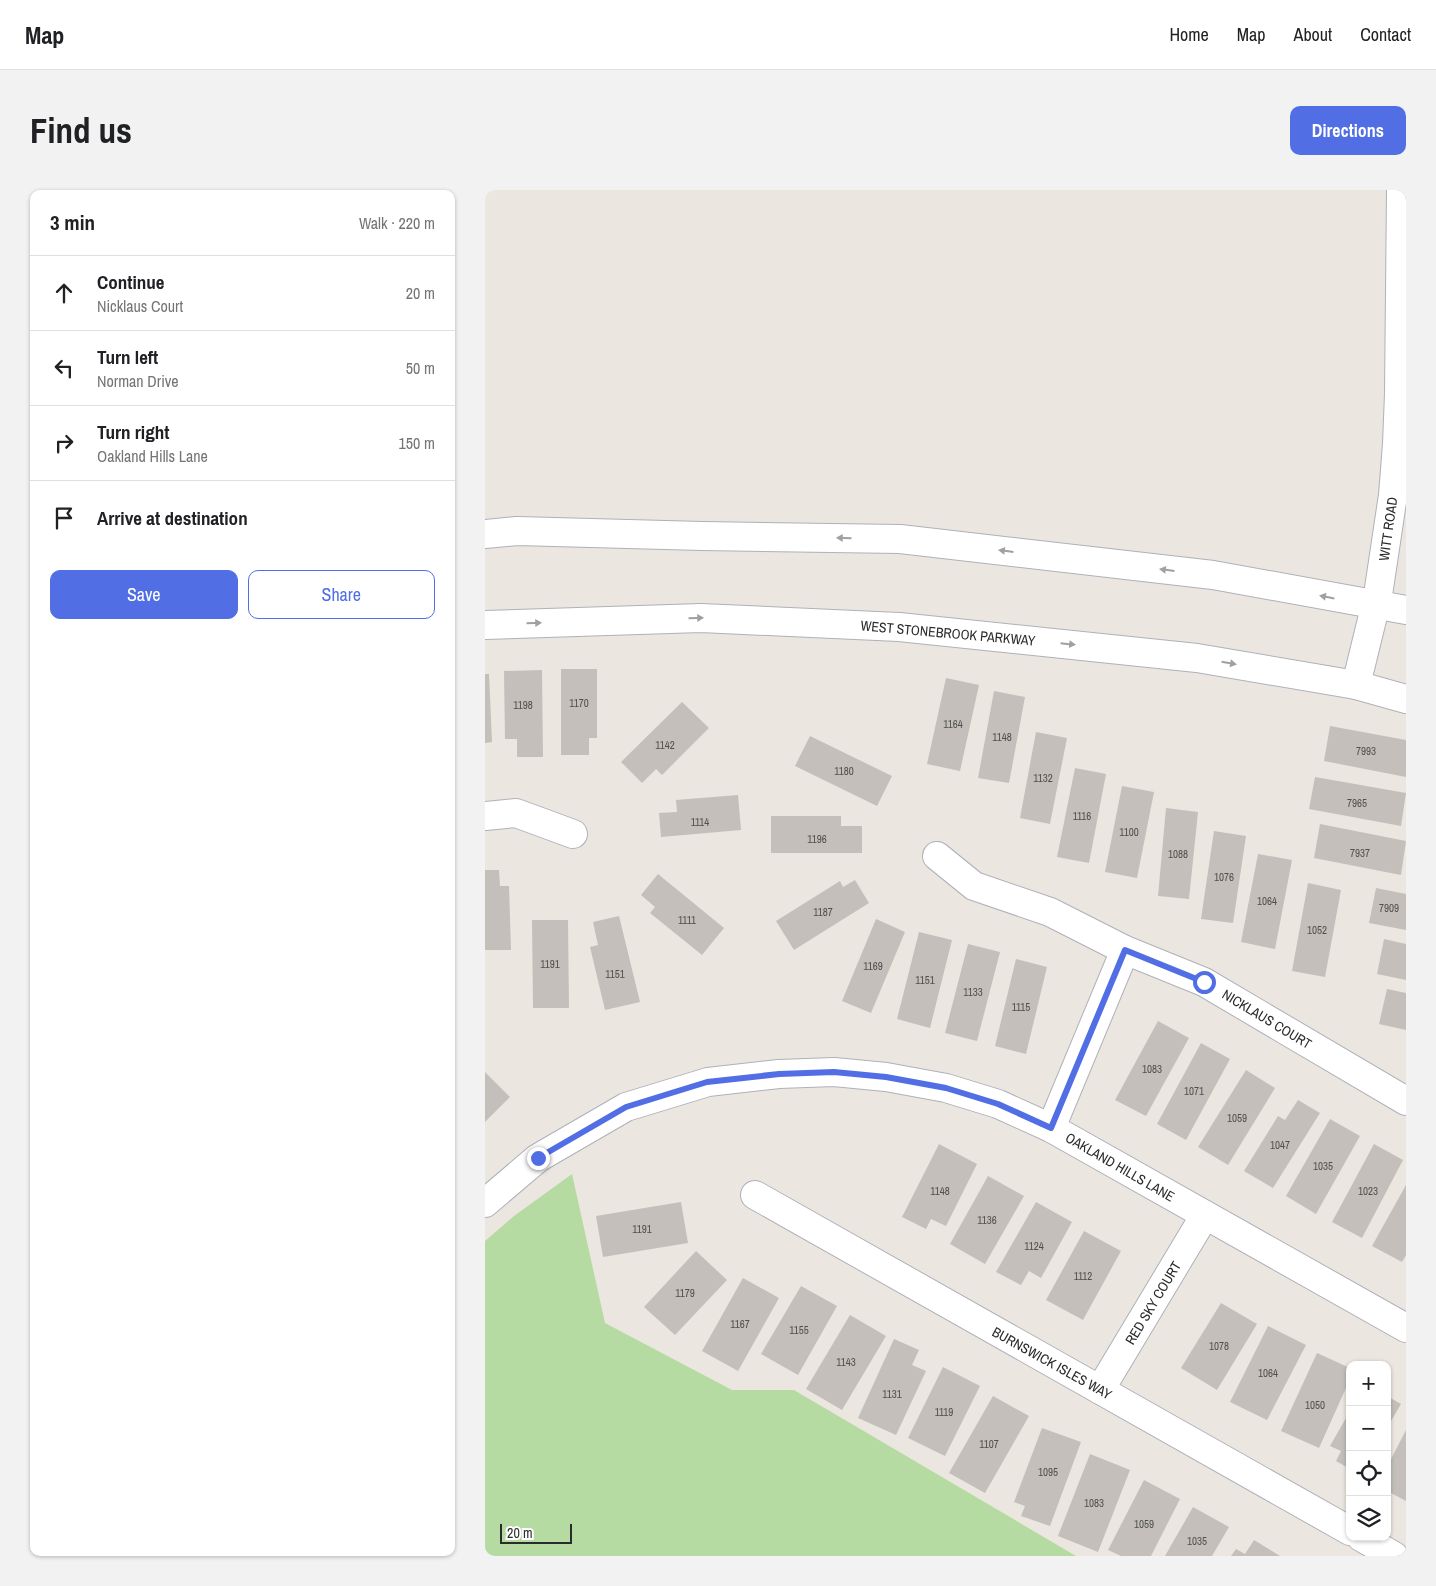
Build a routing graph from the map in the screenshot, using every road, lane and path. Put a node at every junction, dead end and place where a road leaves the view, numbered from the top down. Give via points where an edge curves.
1 (1401, 190) edge
2 (1403, 297) edge
3 (485, 534) edge
4 (1375, 606) junction
5 (1406, 610) edge
6 (485, 625) edge
7 (1355, 685) junction
8 (1406, 699) edge
9 (485, 816) edge
10 (573, 834) dead end
11 (937, 856) dead end
12 (1125, 950) junction
13 (1406, 1101) edge
14 (1051, 1128) junction
15 (755, 1195) dead end
16 (485, 1203) edge
17 (1205, 1215) junction
18 (1406, 1328) edge
19 (1100, 1390) junction
20 (1346, 1529) edge
21 (1368, 1541) edge
22 (1394, 1556) edge

1 - 2 street, WITT ROAD
2 - 4 street, WITT ROAD via 1397,444 1387,545
4 -> 3 street via 1213,575 900,539 517,531
4 - 5 street
4 - 7 street, WITT ROAD
6 -> 7 street, WEST STONEBROOK PARKWAY via 701,618 899,627 1197,658
7 - 8 street, WEST STONEBROOK PARKWAY
9 - 10 street via 516,813
11 - 12 street, NICKLAUS COURT via 974,886 1050,912
12 - 13 street, NICKLAUS COURT via 1204,982
12 - 14 street
14 - 16 street, OAKLAND HILLS LANE via 998,1104 946,1088 886,1077 834,1072 707,1082 626,1107 538,1158
14 - 17 street, OAKLAND HILLS LANE
15 - 19 street, BURNSWICK ISLES WAY
17 - 18 street, OAKLAND HILLS LANE
17 - 19 street, RED SKY COURT
19 - 20 street, BURNSWICK ISLES WAY
21 - 22 street

